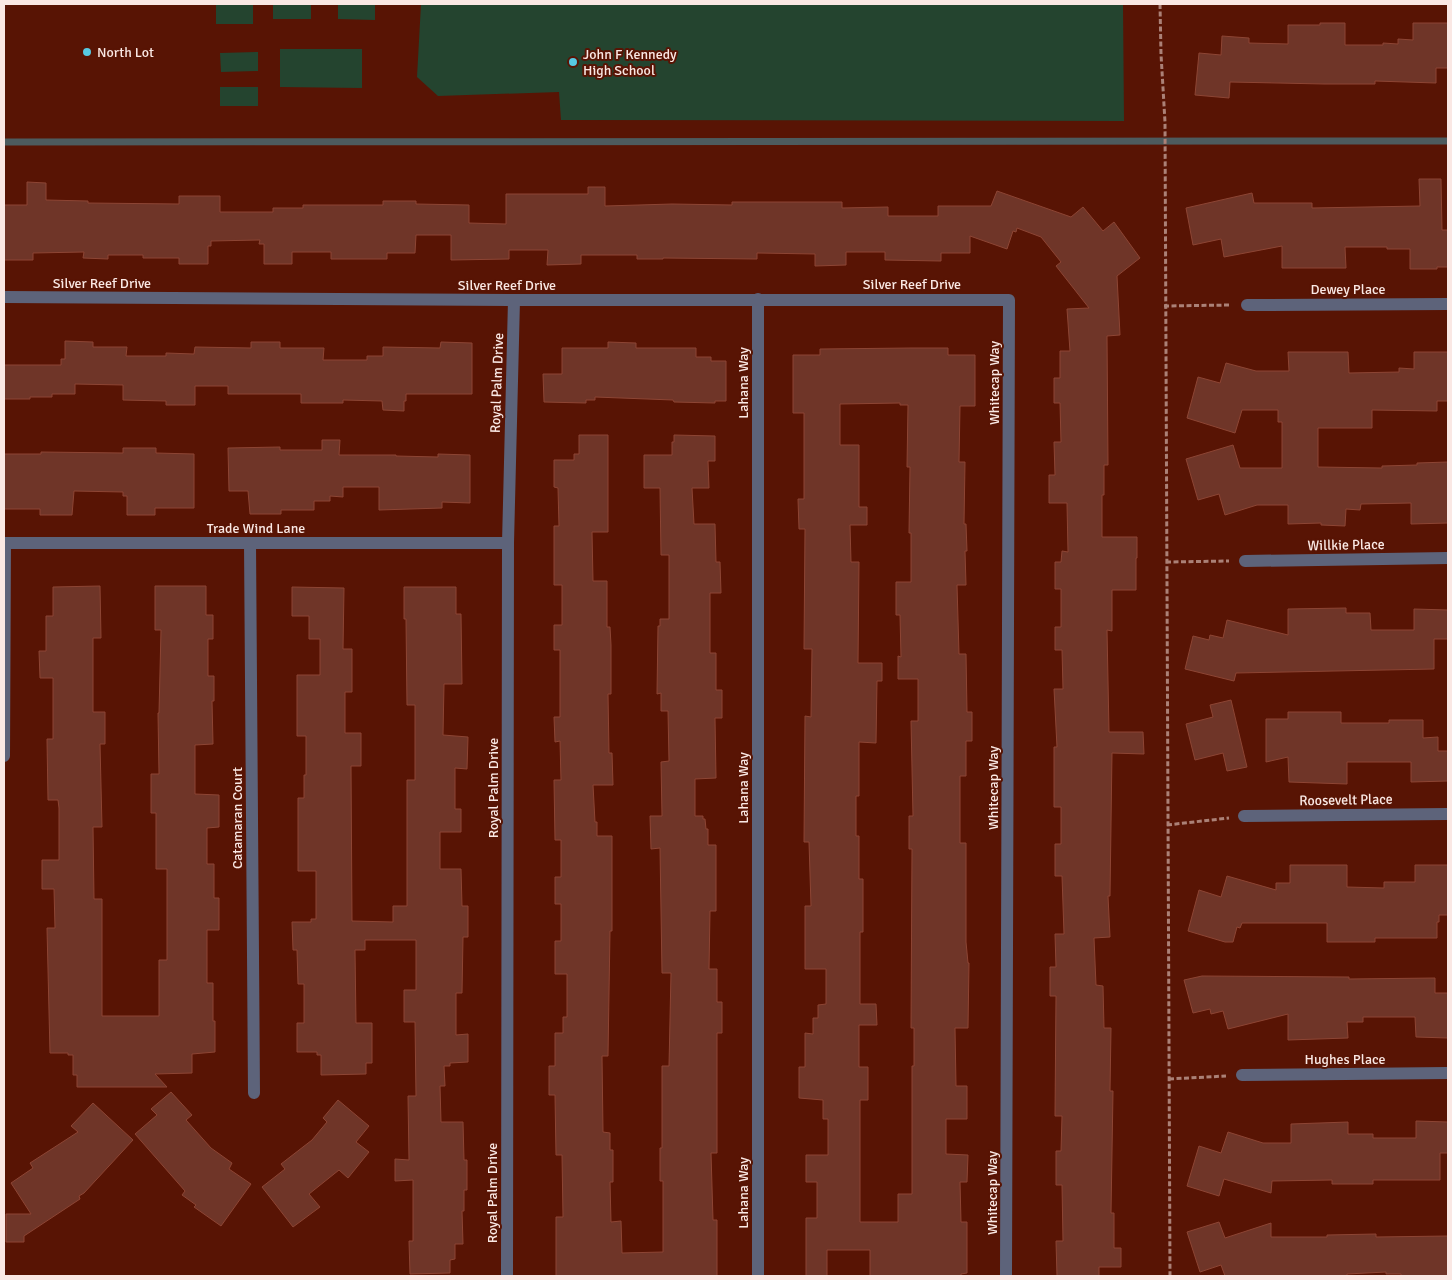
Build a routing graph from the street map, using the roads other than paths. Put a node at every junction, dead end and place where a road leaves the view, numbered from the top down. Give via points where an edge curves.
1 (4, 297) edge
2 (758, 299) junction
3 (514, 300) junction
4 (1009, 300) joint
5 (1247, 304) road end
6 (1448, 304) edge
7 (4, 543) edge
8 (250, 543) junction
9 (508, 543) junction
10 (1448, 558) edge
11 (1245, 561) road end
12 (4, 756) edge
13 (1448, 814) edge
14 (1244, 816) road end
15 (1448, 1073) edge
16 (1242, 1075) road end
17 (254, 1093) dead end
18 (507, 1276) edge
19 (758, 1276) edge
20 (1006, 1276) edge

1 - 3 street, Silver Reef Drive
2 - 3 street, Silver Reef Drive
2 - 4 street, Silver Reef Drive
2 - 19 street, Lahana Way
3 - 9 street, Royal Palm Drive
4 - 20 street, Whitecap Way
5 - 6 street, Dewey Place
7 - 8 street, Trade Wind Lane
7 - 12 street
8 - 9 street, Trade Wind Lane
8 - 17 street, Catamaran Court
9 - 18 street, Royal Palm Drive
10 - 11 street, Willkie Place
13 - 14 street, Roosevelt Place
15 - 16 street, Hughes Place

